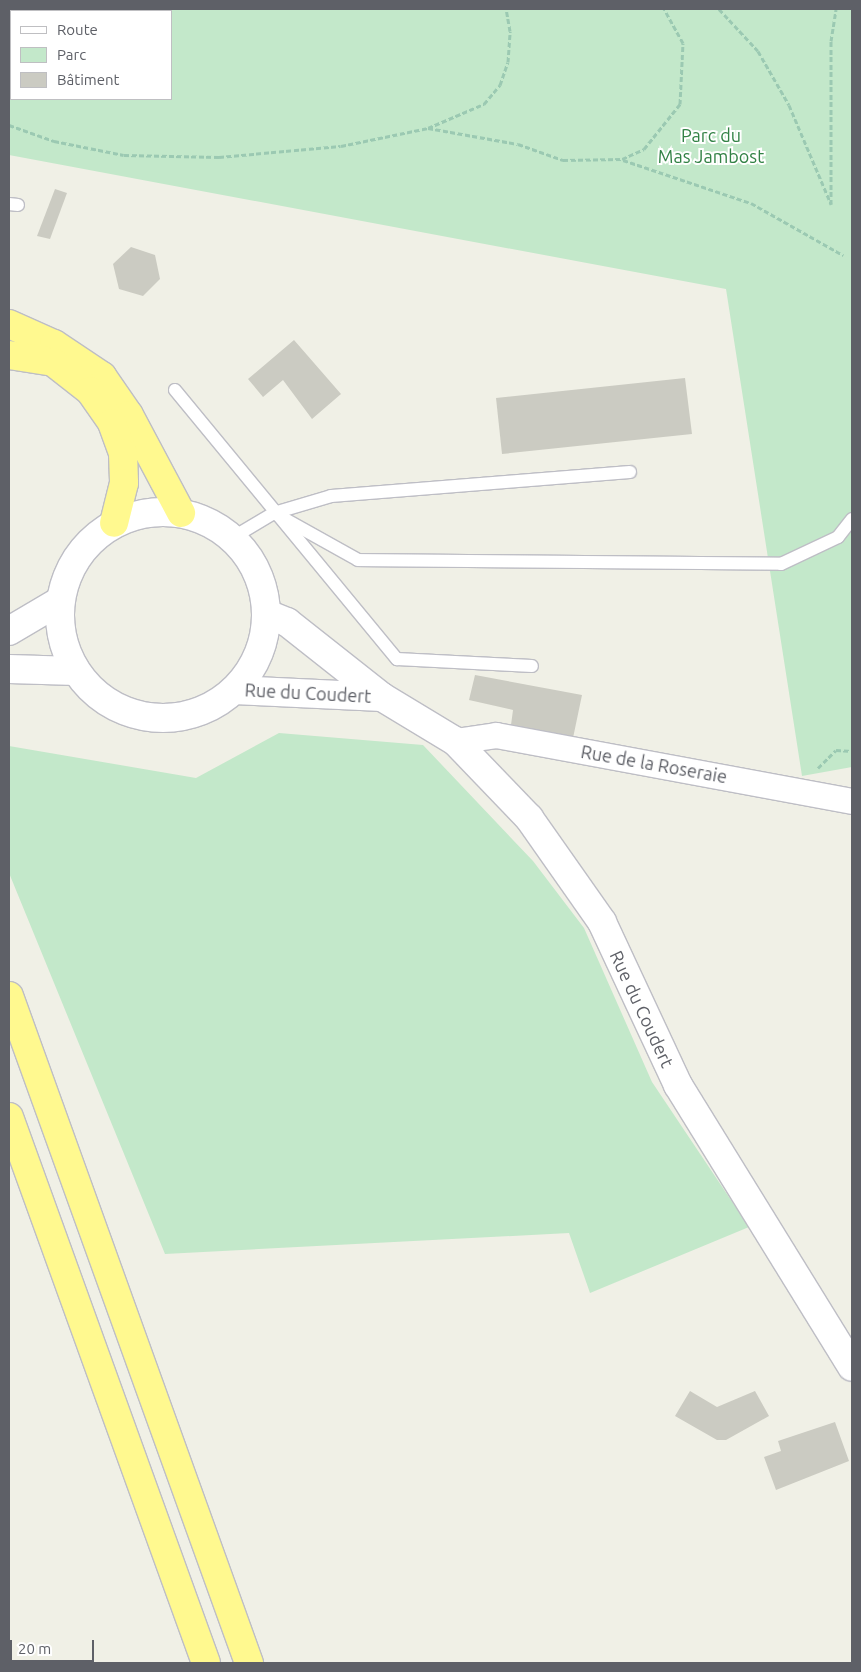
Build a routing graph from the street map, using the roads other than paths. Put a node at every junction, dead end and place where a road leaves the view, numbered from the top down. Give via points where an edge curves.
1 (9, 324) edge
2 (9, 355) edge
3 (175, 390) dead end
4 (630, 472) dead end
5 (181, 512) junction
6 (274, 513) junction
7 (852, 519) edge
8 (114, 523) junction
9 (232, 538) junction
10 (60, 600) junction
11 (266, 614) junction
12 (9, 631) edge
13 (532, 666) dead end
14 (9, 670) edge
15 (76, 671) junction
16 (234, 690) junction
17 (382, 697) junction
18 (455, 741) junction
19 (852, 801) edge
20 (9, 996) edge
21 (9, 1117) edge
22 (852, 1367) edge
23 (206, 1663) edge
24 (249, 1663) edge

1 - 5 highway via 54,344 102,376 129,415
2 - 8 highway via 53,362 90,391 112,423 124,453 124,483
3 - 6 lane
4 - 6 lane via 331,496
5 - 8 street via 147,512
5 - 9 street via 208,521
6 - 7 lane via 358,560 781,564 838,537
6 - 9 lane
6 - 13 lane via 397,659
8 - 10 street via 88,542 74,563
9 - 11 street via 250,560 262,586
10 - 12 street
10 - 15 street via 62,633
11 - 16 street via 259,651
11 - 17 street, Rue du Coudert via 294,627
14 - 15 street
15 - 16 street via 96,694 122,709 150,718 190,714
16 - 17 street, Rue du Coudert
17 - 18 street, Rue du Coudert
18 - 19 street, Rue de la Roseraie via 496,736
18 - 22 street, Rue du Coudert via 529,818 602,922 678,1085
20 - 24 highway
21 - 23 highway

